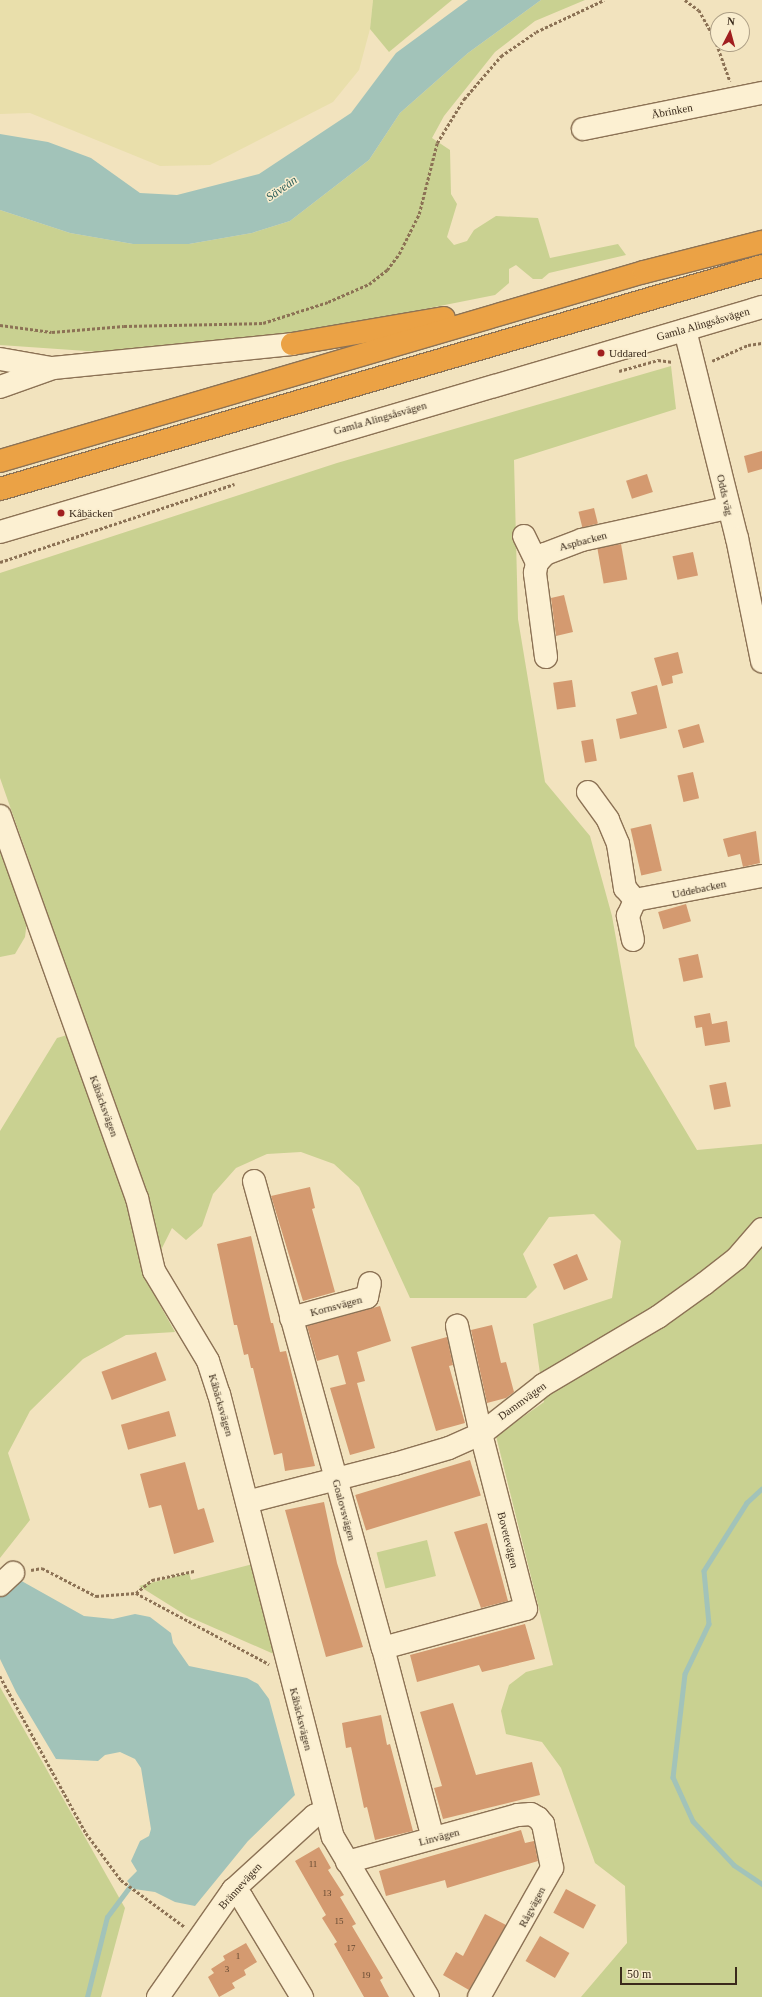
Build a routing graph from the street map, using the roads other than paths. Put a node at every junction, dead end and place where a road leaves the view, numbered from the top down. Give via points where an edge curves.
1 (762, 93) edge
2 (583, 129) dead end
3 (762, 242) edge
4 (762, 266) edge
5 (644, 272) junction
6 (762, 307) edge
7 (686, 330) junction
8 (292, 344) joint
9 (0, 359) edge
10 (52, 368) junction
11 (0, 387) edge
12 (0, 461) edge
13 (0, 488) edge
14 (727, 508) junction
15 (0, 532) edge
16 (524, 536) dead end
17 (537, 562) junction
18 (546, 657) dead end
19 (762, 661) edge
20 (588, 792) dead end
21 (0, 816) edge
22 (762, 876) edge
23 (636, 900) junction
24 (633, 940) dead end
25 (254, 1181) dead end
26 (762, 1230) edge
27 (370, 1283) dead end
28 (292, 1318) junction
29 (457, 1326) dead end
30 (481, 1434) junction
31 (336, 1480) junction
32 (247, 1502) junction
33 (383, 1648) junction
34 (324, 1811) junction
35 (531, 1814) joint
36 (433, 1838) junction
37 (348, 1862) junction
38 (233, 1890) junction
39 (158, 1997) edge
40 (302, 1997) edge
41 (428, 1997) edge
42 (479, 1997) edge

1 - 2 street, Åbrinken
3 - 5 highway
4 - 13 highway
5 - 8 highway via 457,315
5 - 12 highway
6 - 7 street, Gamla Alingsåsvägen
7 - 14 street, Odds väg
7 - 15 street, Gamla Alingsåsvägen
8 - 10 street
9 - 10 street
10 - 11 street
14 - 17 street, Aspbacken via 582,540 554,548
14 - 19 street, Odds väg via 737,538
16 - 17 street
17 - 18 street via 535,585
20 - 23 street via 608,820 618,844 625,888
21 - 32 street, Kåbäcksvägen via 137,1198 154,1270 208,1361
22 - 23 street, Uddebacken
23 - 24 street via 628,916
25 - 28 street, Goalovsvägen
26 - 30 street, Dammvägen via 737,1258 704,1284 658,1317 543,1385
27 - 28 street, Kornsvägen via 367,1297
28 - 31 street, Goalovsvägen
29 - 30 street, Bovetevägen
30 - 31 street, Dammvägen via 449,1448
30 - 33 street, Bovetevägen via 526,1609
31 - 32 street, Dammvägen
31 - 33 street, Goalovsvägen
32 - 34 street, Kåbäcksvägen
33 - 36 street, Goalovsvägen
34 - 37 street, Kåbäcksvägen via 333,1837
34 - 38 street, Brännevägen via 308,1821
35 - 36 street, Linvägen via 518,1815
35 - 42 street, Rågvägen via 543,1824 552,1868
36 - 37 street, Linvägen
37 - 41 street, Kåbäcksvägen
38 - 39 street, Brännevägen
38 - 40 street via 242,1898

